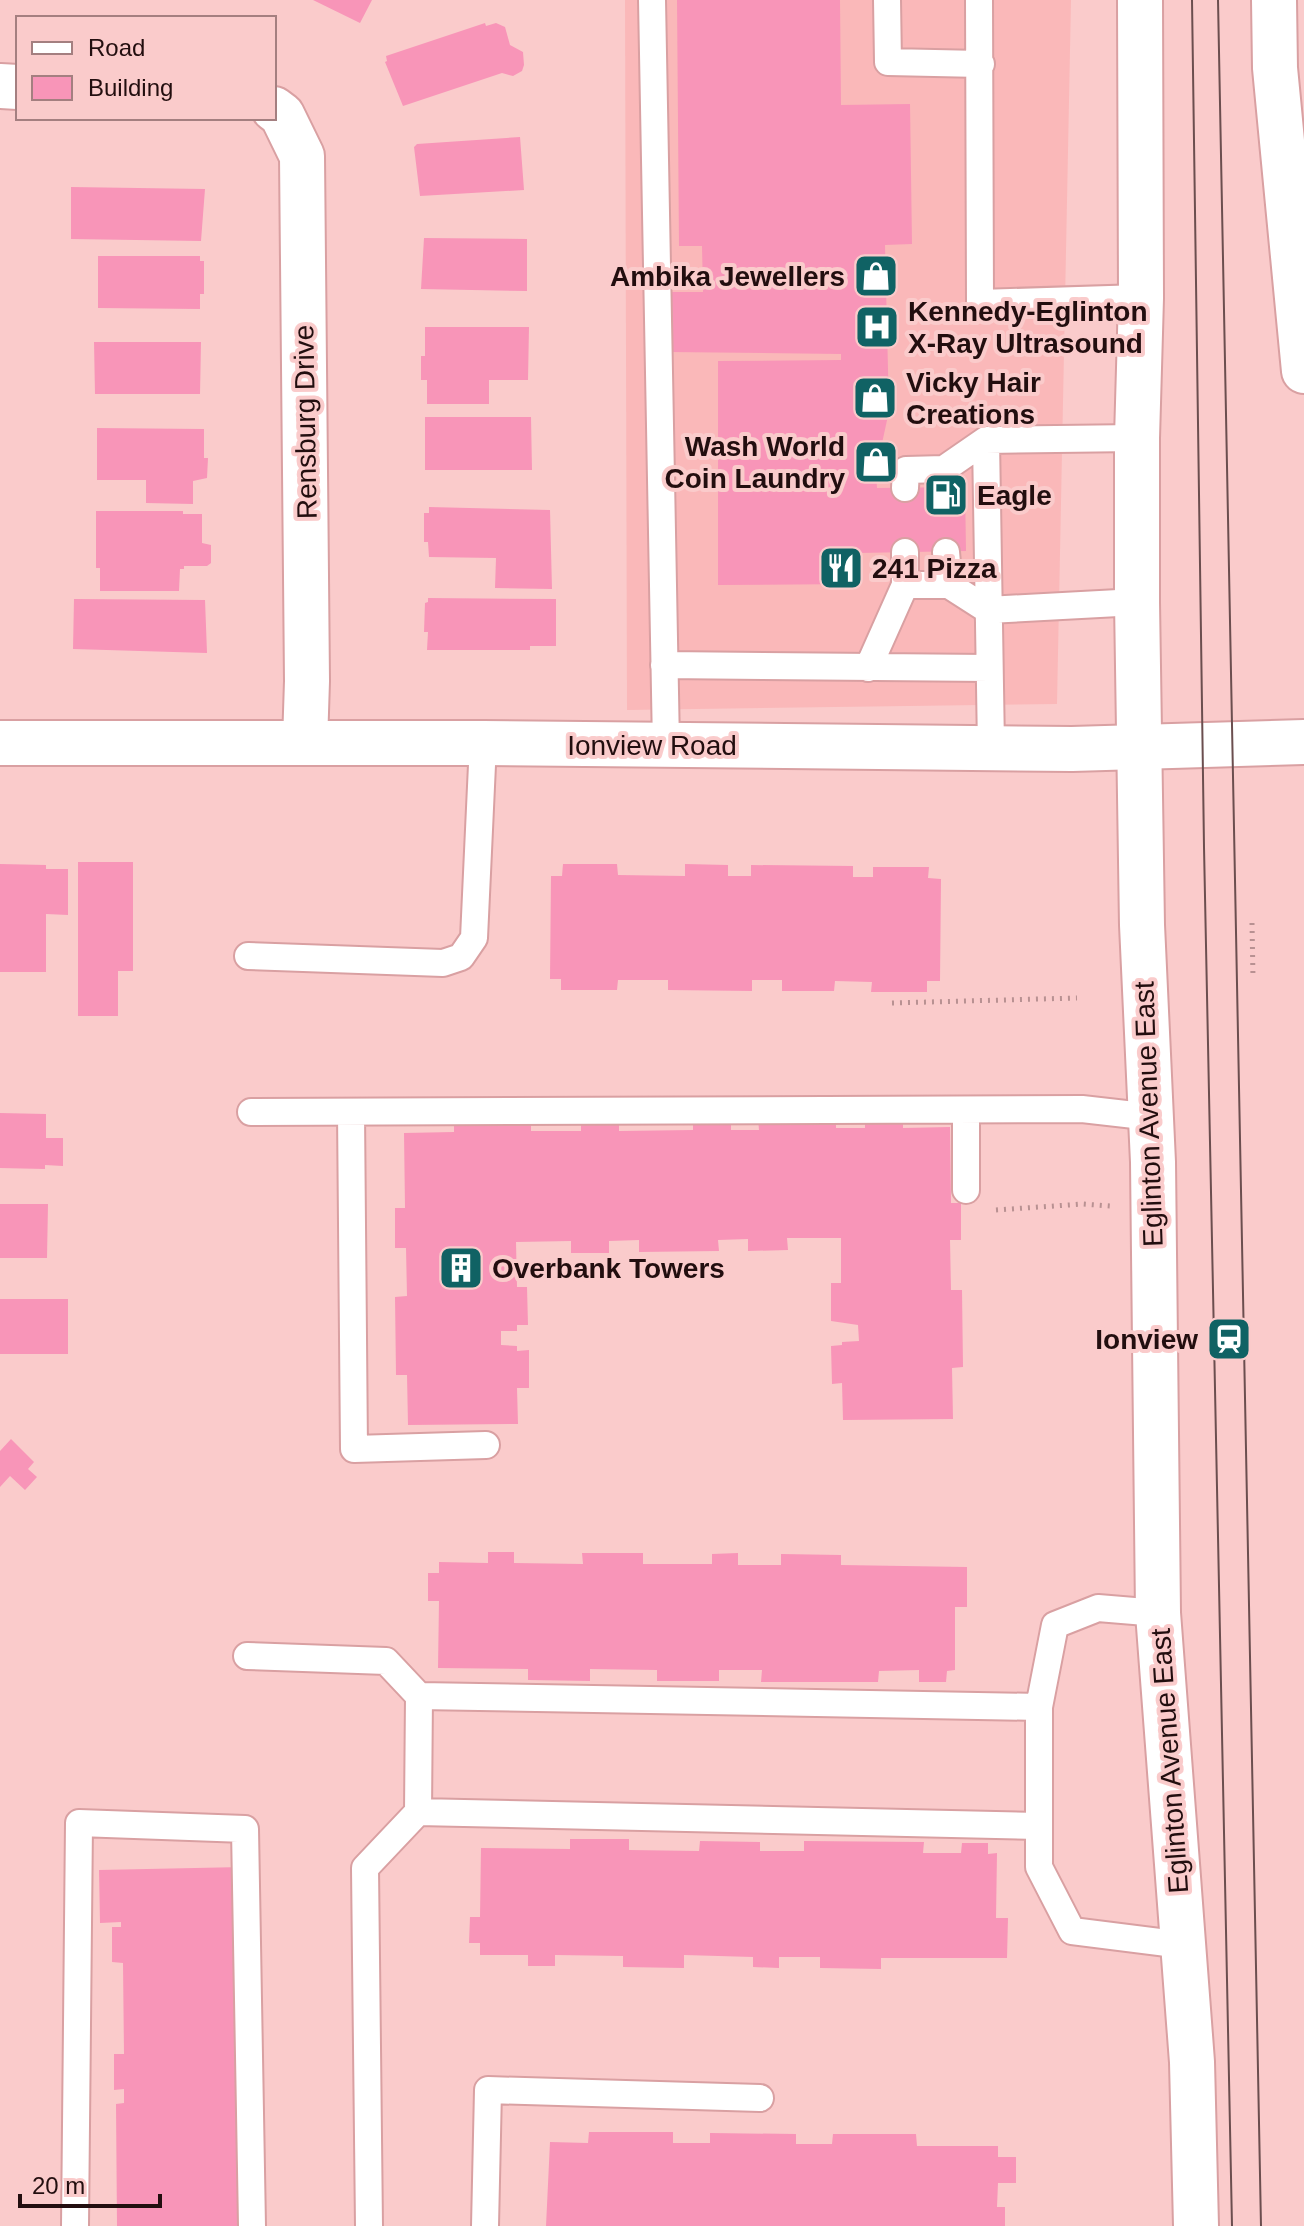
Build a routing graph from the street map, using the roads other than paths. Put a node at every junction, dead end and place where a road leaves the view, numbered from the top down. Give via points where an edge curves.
1 (652, 0) edge
2 (887, 0) edge
3 (979, 0) edge
4 (1140, 0) edge
5 (1274, 0) edge
6 (981, 64) junction
7 (1290, 67) edge
8 (276, 110) edge
9 (1141, 298) junction
10 (1304, 371) edge
11 (1137, 438) junction
12 (986, 440) junction
13 (905, 488) dead end
14 (905, 552) dead end
15 (946, 552) dead end
16 (905, 585) junction
17 (949, 585) junction
18 (1137, 602) junction
19 (988, 610) junction
20 (664, 665) junction
21 (868, 668) junction
22 (989, 668) junction
23 (1304, 742) edge
24 (0, 743) edge
25 (305, 743) junction
26 (483, 743) junction
27 (666, 745) junction
28 (991, 747) junction
29 (1139, 747) junction
30 (248, 956) dead end
31 (966, 1110) junction
32 (251, 1112) dead end
33 (351, 1112) junction
34 (1152, 1117) junction
35 (966, 1190) dead end
36 (486, 1445) dead end
37 (1158, 1613) junction
38 (247, 1656) dead end
39 (419, 1696) junction
40 (1039, 1707) junction
41 (418, 1812) junction
42 (1039, 1826) junction
43 (1183, 1945) junction
44 (760, 2098) dead end
45 (75, 2226) edge
46 (252, 2226) edge
47 (369, 2226) edge
48 (485, 2226) edge
49 (1196, 2226) edge

1 - 20 lane
2 - 6 lane via 888,62
3 - 6 lane
4 - 9 main road, Eglinton Avenue East
5 - 7 main road
6 - 9 lane via 980,303
7 - 10 main road
8 - 25 main road, Rensburg Drive via 302,156
9 - 11 main road, Eglinton Avenue East
11 - 12 lane
11 - 18 main road, Eglinton Avenue East
12 - 13 lane via 945,479 906,470
12 - 19 lane
14 - 16 lane
15 - 17 lane
16 - 17 lane
16 - 21 lane
17 - 19 lane
18 - 19 lane
18 - 29 main road, Eglinton Avenue East
19 - 22 lane
20 - 21 lane
20 - 27 lane
21 - 22 lane
22 - 28 lane
23 - 29 main road, Ionview Road
24 - 25 main road, Ionview Road
25 - 26 main road, Ionview Road
26 - 27 main road, Ionview Road
26 - 30 lane via 474,938 461,957 443,963
27 - 28 main road, Ionview Road
28 - 29 main road, Ionview Road
29 - 34 main road, Eglinton Avenue East
31 - 33 lane
31 - 34 lane via 1082,1109
31 - 35 lane
32 - 33 lane
33 - 36 lane via 354,1449
34 - 37 main road, Eglinton Avenue East
37 - 40 lane via 1098,1608 1055,1625
37 - 43 main road, Eglinton Avenue East
38 - 39 lane via 386,1661
39 - 40 lane
39 - 41 lane
40 - 42 lane
41 - 42 lane
41 - 47 lane via 365,1868
42 - 43 lane via 1039,1867 1072,1931
43 - 49 main road, Eglinton Avenue East
44 - 48 lane via 488,2090
45 - 46 lane via 79,1823 245,1829

